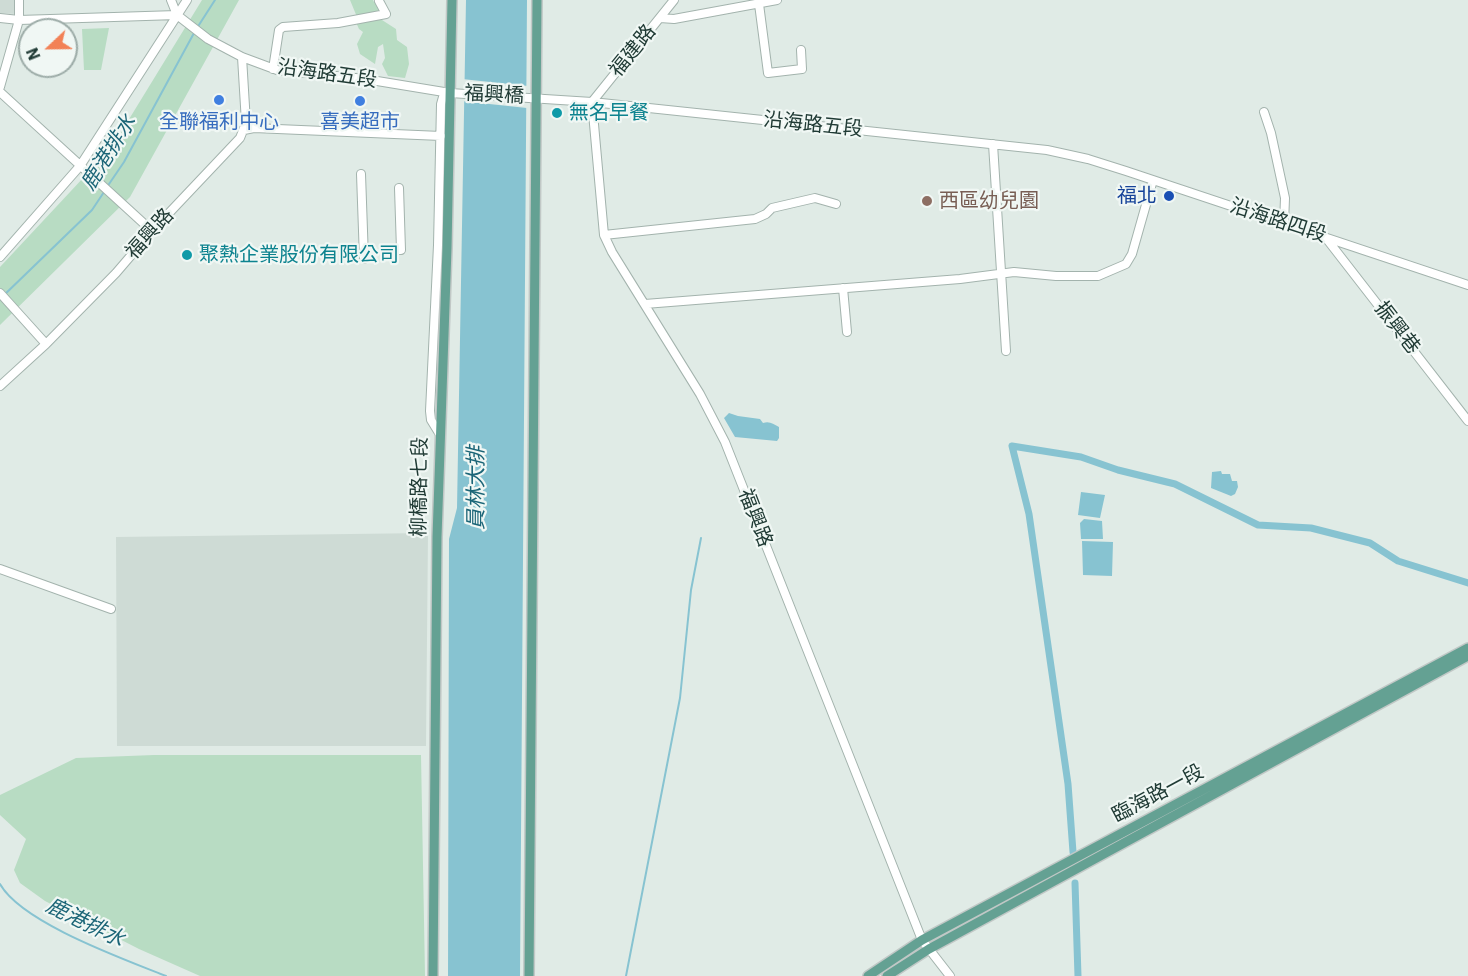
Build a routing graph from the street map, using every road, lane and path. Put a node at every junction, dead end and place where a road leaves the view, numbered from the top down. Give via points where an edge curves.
1 (19, 0) edge
2 (171, 0) edge
3 (187, 0) edge
4 (452, 0) edge
5 (537, 0) edge
6 (674, 0) edge
7 (777, 0) edge
8 (379, 1) edge
9 (759, 4) junction
10 (177, 15) junction
11 (0, 18) edge
12 (19, 18) edge
13 (78, 18) edge
14 (660, 18) junction
15 (18, 20) edge
16 (18, 24) edge
17 (801, 50) dead end
18 (242, 57) junction
19 (273, 69) junction
20 (0, 87) edge
21 (0, 92) edge
22 (450, 93) junction
23 (532, 97) junction
24 (592, 102) junction
25 (1264, 112) dead end
26 (244, 130) junction
27 (441, 136) junction
28 (993, 144) junction
29 (1088, 159) joint
30 (80, 166) junction
31 (361, 174) dead end
32 (1152, 180) junction
33 (399, 188) dead end
34 (836, 204) dead end
35 (1284, 224) junction
36 (152, 231) junction
37 (604, 235) junction
38 (1326, 237) junction
39 (402, 250) dead end
40 (0, 257) edge
41 (364, 259) dead end
42 (1001, 273) junction
43 (1468, 285) edge
44 (843, 288) junction
45 (0, 293) edge
46 (645, 304) junction
47 (847, 332) dead end
48 (46, 344) junction
49 (1006, 351) dead end
50 (0, 386) edge
51 (1468, 421) edge
52 (439, 433) junction
53 (0, 568) edge
54 (111, 609) dead end
55 (1468, 648) edge
56 (1468, 656) edge
57 (922, 940) junction
58 (929, 949) junction
59 (433, 976) edge
60 (529, 976) edge
61 (868, 976) edge
62 (887, 976) edge
63 (950, 976) edge

1 - 12 street
2 - 10 street
3 - 10 street
4 - 22 main road, 柳橋路七段
5 - 23 main road
6 - 14 street, 福建路
7 - 9 street
8 - 19 street via 386,14 283,27 279,30
9 - 14 street
9 - 17 street via 768,73 802,69
10 - 13 street
10 - 18 street, 沿海路五段 via 208,39
10 - 30 street
11 - 15 street
14 - 24 street, 福建路
16 - 20 street
18 - 19 street, 沿海路五段
18 - 26 street
19 - 22 street, 沿海路五段
21 - 30 street
22 - 23 street, 福興橋
22 - 27 street via 442,97
22 - 52 main road, 柳橋路七段
23 - 24 street, 沿海路五段
23 - 60 main road
24 - 28 street, 沿海路五段
24 - 37 street, 福興路
25 - 35 street via 1285,198
26 - 27 street
26 - 36 street, 福興路
27 - 52 street via 430,411
28 - 29 street, 沿海路五段
28 - 42 street
29 - 32 street, 沿海路四段
30 - 36 street
30 - 40 street
31 - 41 street
32 - 35 street, 沿海路四段
32 - 42 street via 1126,264 1098,276
33 - 39 street
34 - 37 street via 815,198 772,208 755,219
35 - 38 street, 沿海路四段
36 - 48 street, 福興路
37 - 46 street, 福興路
38 - 43 street, 沿海路四段
38 - 51 street, 振興巷
42 - 44 street
42 - 49 street
44 - 46 street
44 - 47 street
45 - 48 street
46 - 57 street, 福興路 via 725,442
48 - 50 street, 福興路
52 - 59 main road, 柳橋路七段
53 - 54 street
55 - 57 main road, 臨海路一段
56 - 58 main road, 臨海路一段
57 - 58 street, 福興路
57 - 61 main road, 臨海路一段
58 - 62 main road, 臨海路一段
58 - 63 street, 福興路

